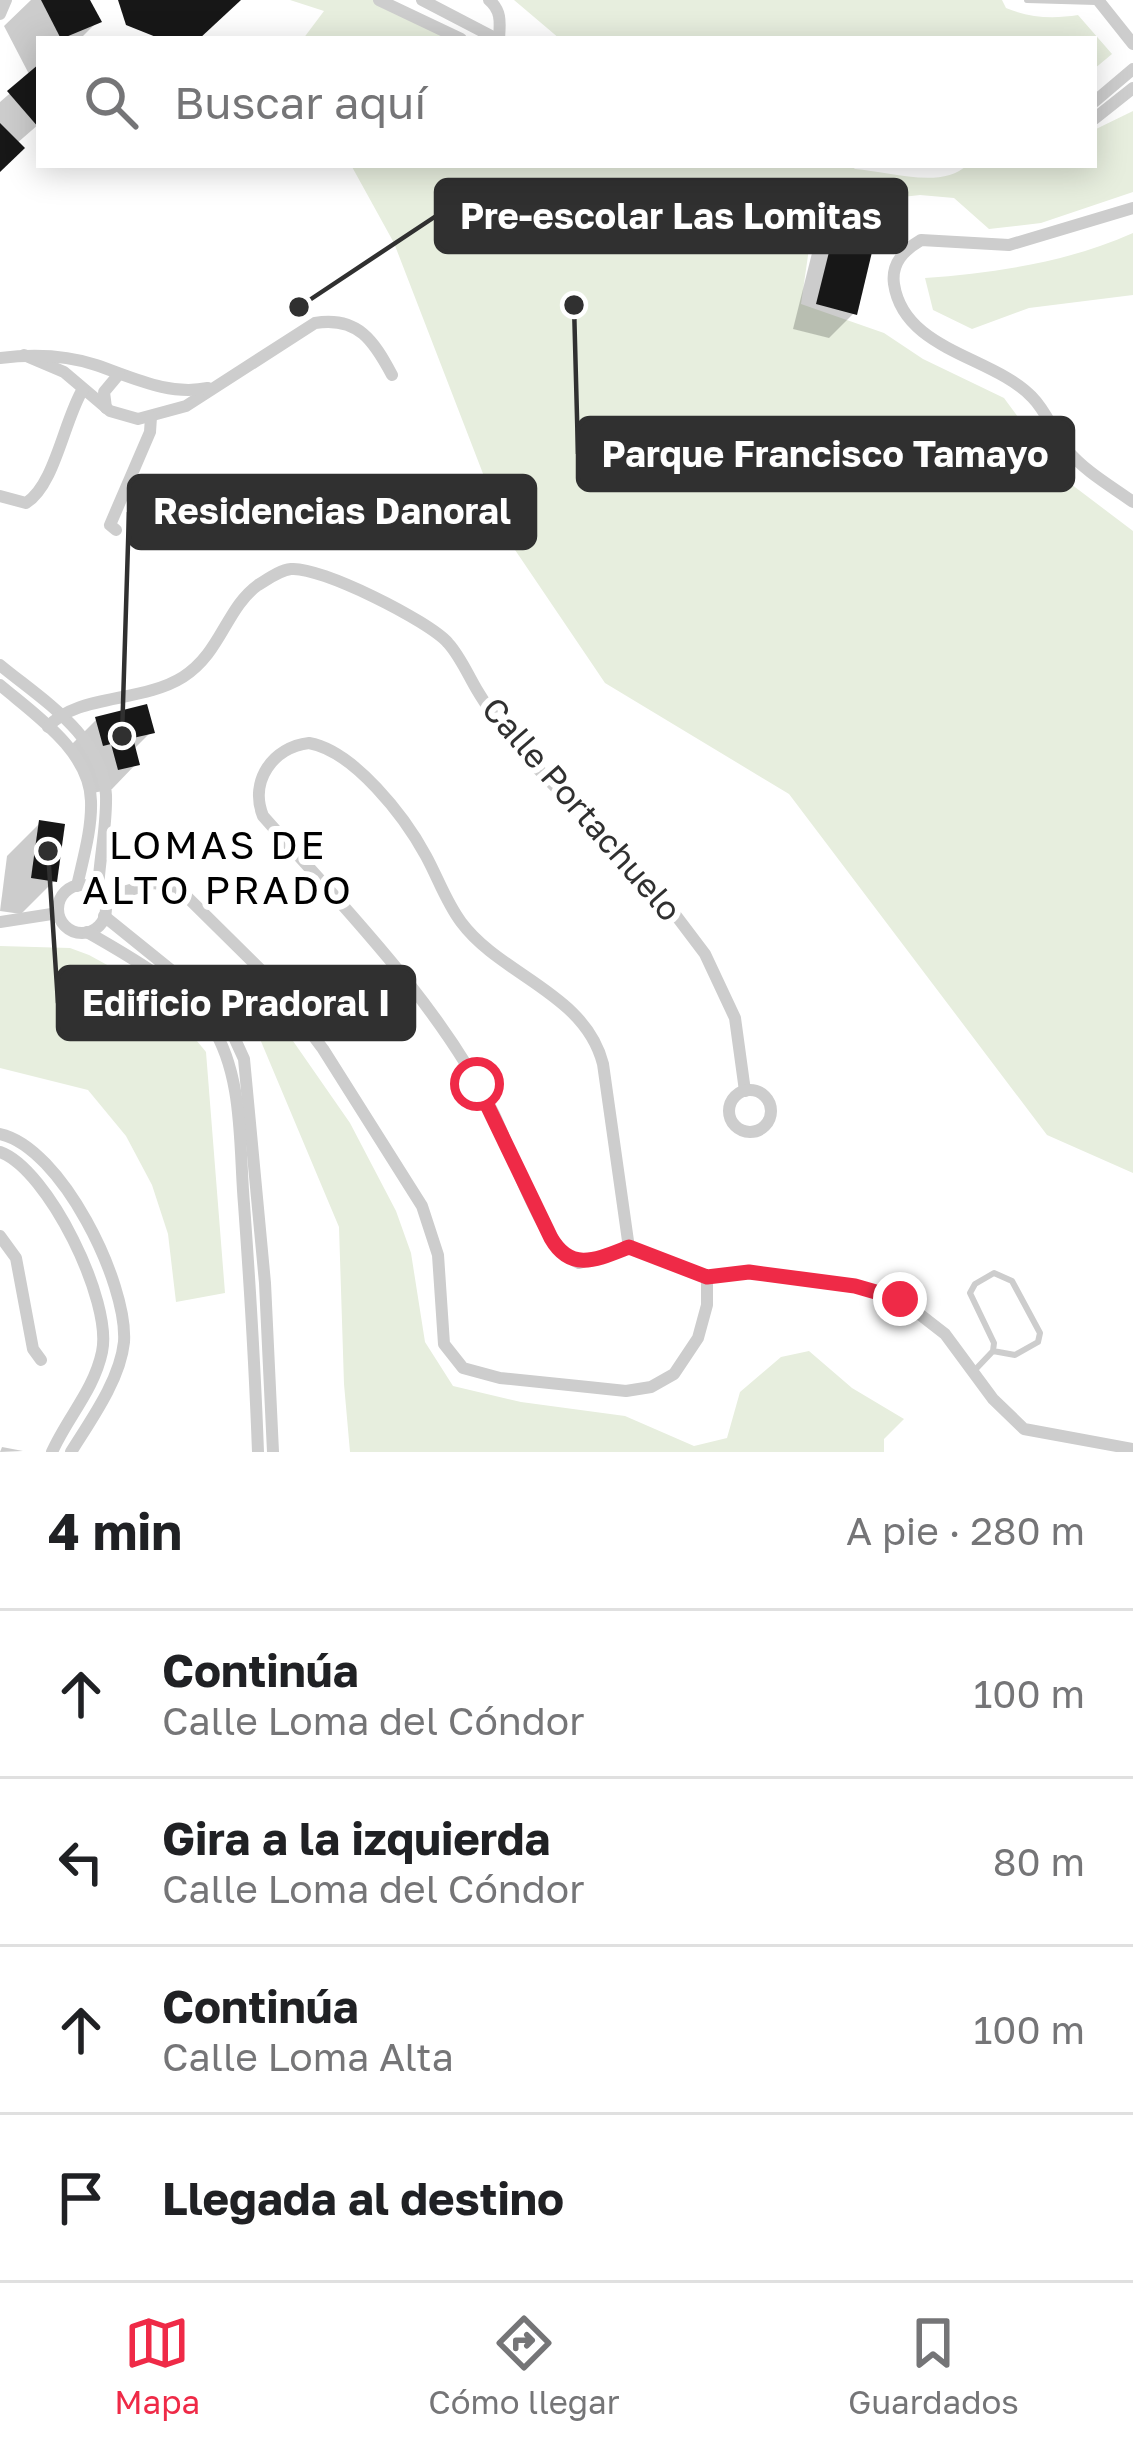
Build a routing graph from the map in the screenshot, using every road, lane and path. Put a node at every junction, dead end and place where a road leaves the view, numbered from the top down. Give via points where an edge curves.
1 (6, 0) edge
2 (379, 0) edge
3 (422, 0) edge
4 (490, 0) edge
5 (1027, 0) edge
6 (1098, 1) edge
7 (0, 14) edge
8 (455, 36) edge
9 (492, 36) edge
10 (498, 36) edge
11 (1133, 44) edge
12 (1133, 69) edge
13 (1127, 87) edge
14 (1097, 101) edge
15 (1097, 116) edge
16 (1133, 208) edge
17 (24, 355) junction
18 (0, 358) edge
19 (119, 374) junction
20 (392, 375) dead end
21 (217, 386) junction
22 (83, 389) junction
23 (164, 390) junction
24 (106, 408) junction
25 (151, 417) junction
26 (0, 496) edge
27 (1133, 502) edge
28 (116, 530) dead end
29 (0, 665) edge
30 (0, 685) edge
31 (59, 714) junction
32 (48, 727) junction
33 (77, 886) junction
34 (100, 895) junction
35 (58, 913) junction
36 (104, 916) junction
37 (0, 922) edge
38 (87, 932) junction
39 (745, 1091) dead end
40 (0, 1134) edge
41 (0, 1152) edge
42 (0, 1236) edge
43 (629, 1247) junction
44 (707, 1277) junction
45 (993, 1352) junction
46 (41, 1360) dead end
47 (974, 1371) junction
48 (1133, 1449) edge
49 (52, 1452) edge
50 (71, 1452) edge
51 (258, 1452) edge
52 (273, 1452) edge

1 - 7 street
2 - 8 street
3 - 9 street
4 - 10 street
5 - 6 lane
6 - 11 street
12 - 13 street
13 - 14 street
13 - 15 street
16 - 27 street via 1009,245 921,240 900,256 893,278 922,330 1034,398 1080,464
17 - 18 street
17 - 19 street via 71,358
17 - 22 street
19 - 23 street
19 - 24 street via 104,392
20 - 21 street via 366,334 330,321 302,330
21 - 23 street
21 - 25 street
22 - 24 street
22 - 26 street via 40,492 26,503
23 - 25 street via 166,404
24 - 25 street
25 - 28 street via 110,525
29 - 31 street
30 - 32 street
31 - 32 street
31 - 34 street via 92,749 103,777
31 - 39 street, Calle Portachuelo via 142,696 188,674 248,593 283,571 311,571 411,617 448,643 497,722 689,931 735,1018
32 - 33 street via 76,759 92,797
33 - 34 street
33 - 35 street via 64,893
34 - 36 street
34 - 44 street via 177,887 272,980 422,1206 438,1255 444,1344 463,1368 551,1384 652,1387 674,1374 698,1338
35 - 37 street
35 - 38 street via 69,929
36 - 38 street
36 - 52 street via 213,1004 244,1059
38 - 51 street via 190,1003 225,1052 238,1135
40 - 50 street via 28,1144 63,1181 121,1313 120,1358
41 - 49 street via 49,1196 102,1309 99,1363
42 - 46 street via 16,1258
43 - 43 street via 579,1263 558,1249 460,1056 389,960 263,816 260,781 284,750 325,746 352,764 409,830 470,932 593,1036
43 - 44 street
44 - 47 street via 749,1272 900,1299 945,1334
45 - 45 lane via 970,1293 994,1273 1012,1281 1040,1333 1016,1355
45 - 47 lane
47 - 48 street via 1024,1429

